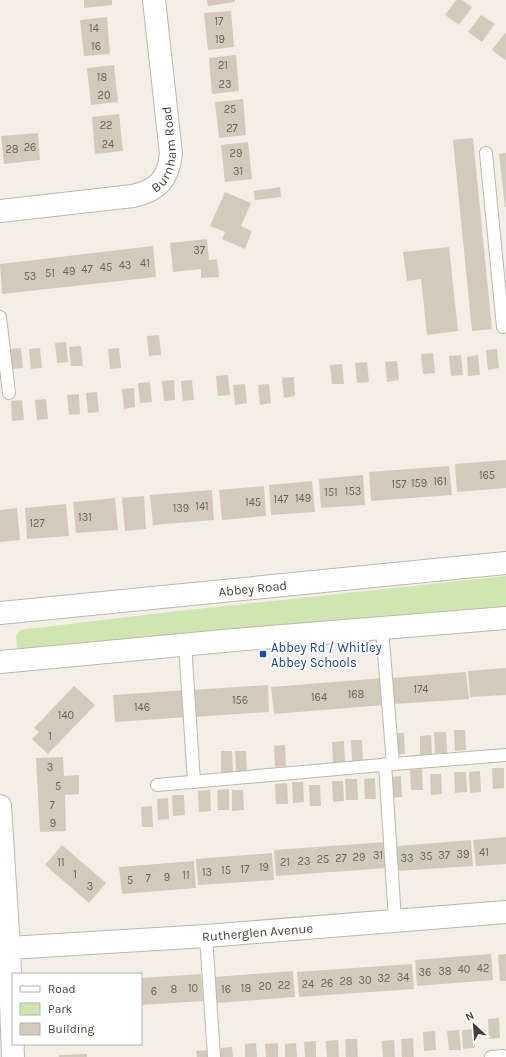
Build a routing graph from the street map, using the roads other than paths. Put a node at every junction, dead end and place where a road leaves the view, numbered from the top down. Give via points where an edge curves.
1 (154, 0) edge
2 (486, 153) dead end
3 (0, 211) edge
4 (503, 283) edge
5 (0, 318) edge
6 (504, 327) dead end
7 (9, 393) dead end
8 (506, 563) edge
9 (0, 614) edge
10 (506, 618) edge
11 (382, 628) junction
12 (185, 644) junction
13 (0, 662) edge
14 (506, 756) edge
15 (389, 764) junction
16 (194, 782) junction
17 (157, 785) dead end
18 (0, 806) edge
19 (506, 912) edge
20 (395, 921) junction
21 (206, 936) junction
22 (4, 948) edge
23 (12, 1045) edge
24 (12, 1045) edge
25 (504, 1056) edge
26 (13, 1057) edge
27 (214, 1057) edge
28 (490, 1057) edge

1 - 3 street, Burnham Road via 171,154 170,168 164,178 157,186 133,196
2 - 4 lane
4 - 6 lane
5 - 7 lane
8 - 9 street, Abbey Road
10 - 11 street
11 - 12 street
11 - 15 lane
12 - 13 street
12 - 16 lane
14 - 15 lane
15 - 16 lane
15 - 20 lane
16 - 17 lane
18 - 22 street
19 - 20 street, Rutherglen Avenue
20 - 21 street, Rutherglen Avenue
21 - 22 street, Rutherglen Avenue
21 - 27 lane
22 - 24 street
23 - 26 street
25 - 28 lane

